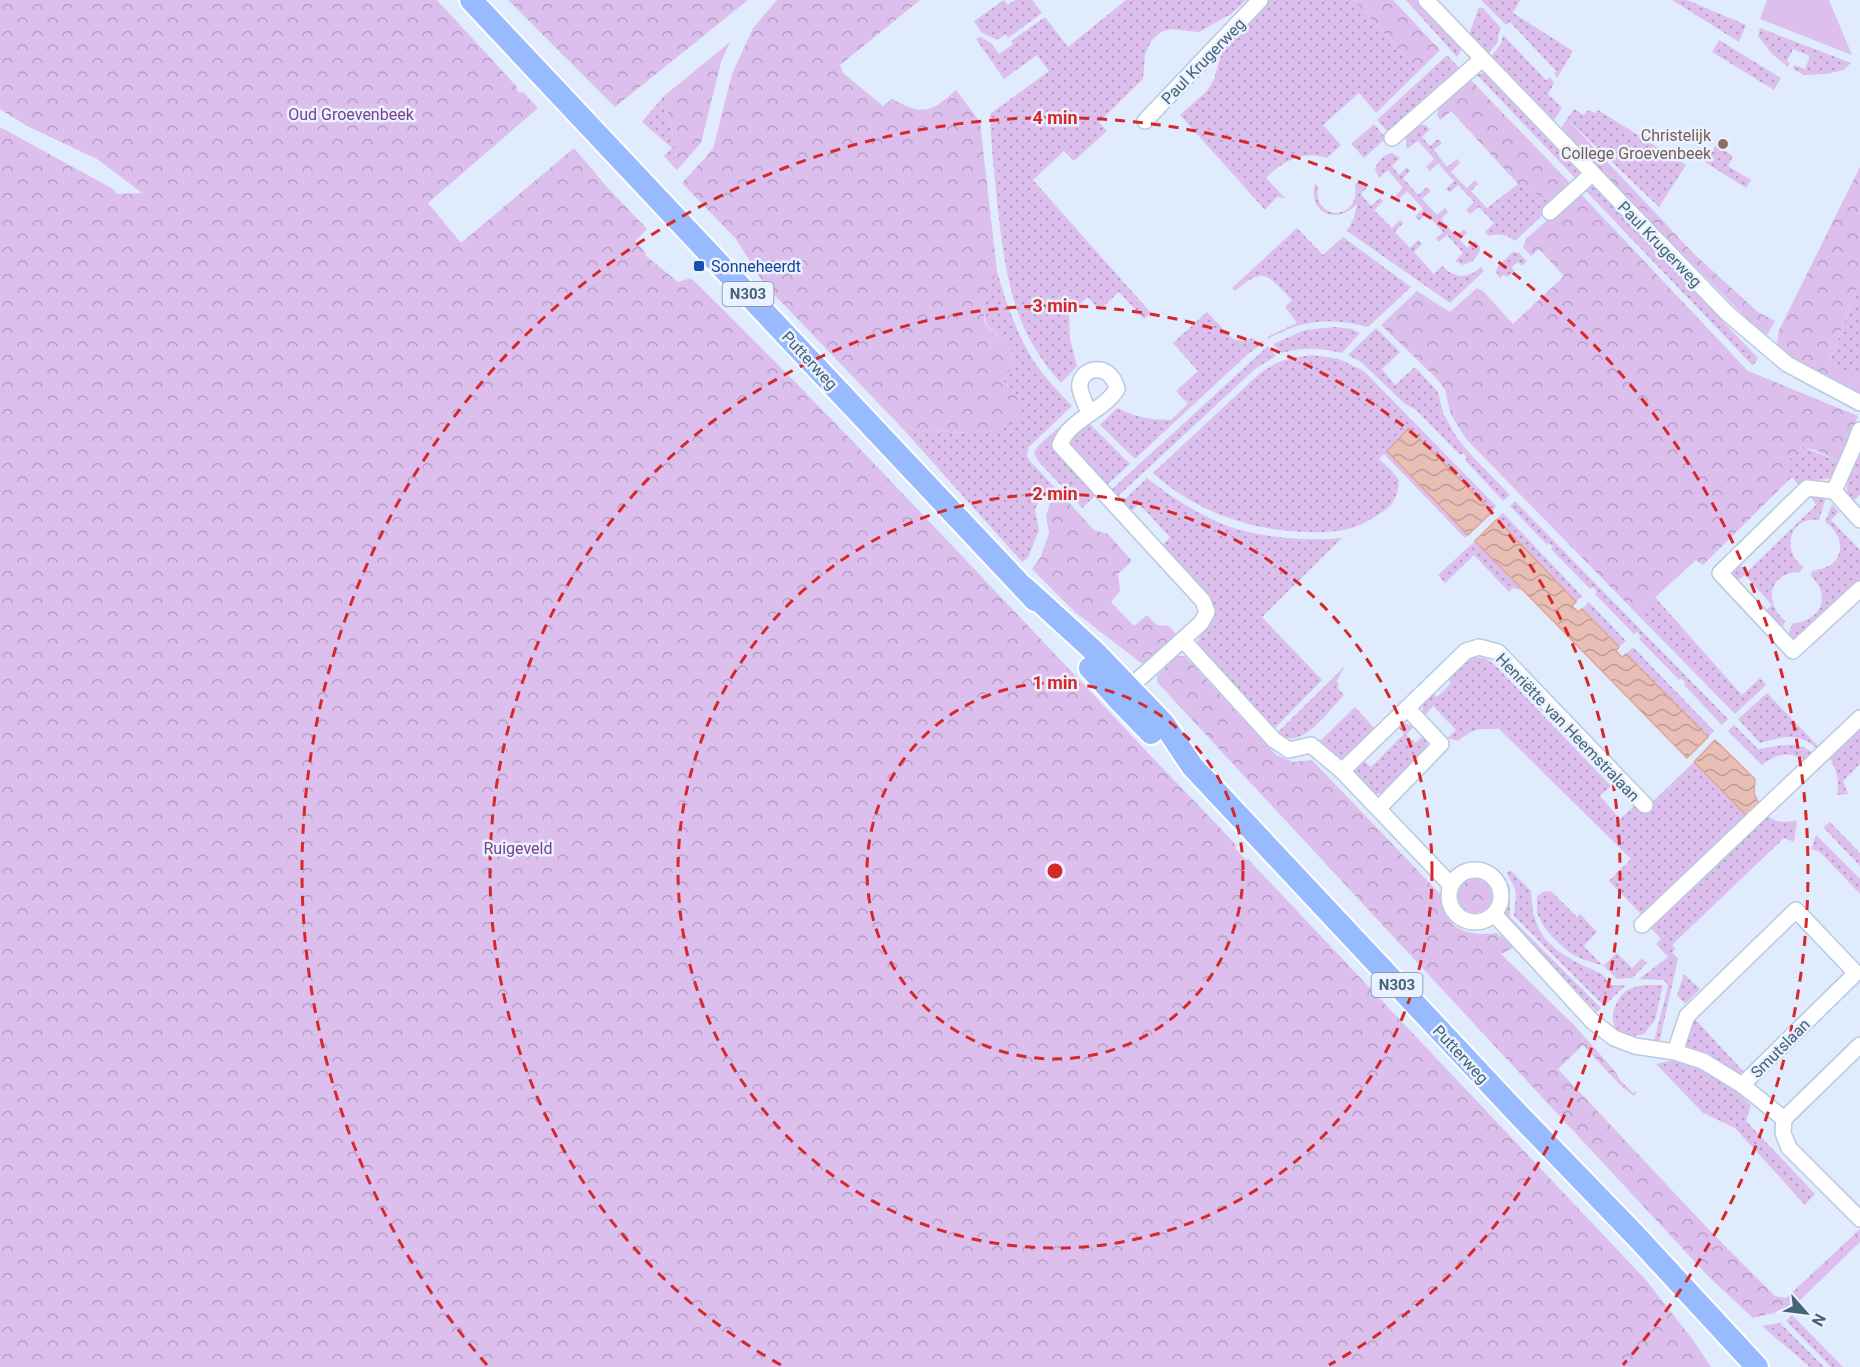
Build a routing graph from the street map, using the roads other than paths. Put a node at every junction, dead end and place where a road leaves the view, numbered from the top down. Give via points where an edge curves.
1 (471, 0) edge
2 (1260, 0) edge
3 (1426, 0) edge
4 (1482, 60) junction
5 (1145, 121) dead end
6 (1392, 138) dead end
7 (1592, 174) junction
8 (1550, 212) dead end
9 (1860, 403) edge
10 (1089, 413) dead end
11 (1860, 430) edge
12 (1834, 491) junction
13 (1860, 520) edge
14 (1025, 588) junction
15 (1860, 589) edge
16 (1183, 640) junction
17 (1129, 687) junction
18 (1407, 708) junction
19 (1860, 718) edge
20 (1192, 766) junction
21 (1342, 771) junction
22 (1645, 805) dead end
23 (1378, 808) junction
24 (1451, 885) junction
25 (1494, 914) junction
26 (1642, 926) dead end
27 (1860, 1045) edge
28 (1675, 1052) junction
29 (1742, 1085) junction
30 (1784, 1119) junction
31 (1860, 1219) edge
32 (1732, 1340) junction
33 (1756, 1367) edge
34 (1762, 1367) edge

1 - 14 main road, Putterweg / N303
2 - 5 street, Paul Krugerweg
3 - 4 street, Paul Krugerweg
4 - 6 street
4 - 7 street, Paul Krugerweg
7 - 8 street
7 - 9 street, Paul Krugerweg via 1727,313 1767,348 1787,364
10 - 16 street via 1063,438 1060,446 1203,601 1206,612 1201,623
11 - 12 street
12 - 13 street
12 - 15 street via 1807,488 1720,573 1792,651
14 - 17 main road, Putterweg / N303
14 - 20 main road, Putterweg / N303 via 1117,698
16 - 17 street
16 - 21 street via 1274,741 1289,750 1311,746
17 - 20 main road, Putterweg / N303 via 1164,724
18 - 21 street, Henriëtte van Heemstralaan
18 - 22 street, Henriëtte van Heemstralaan via 1466,651 1479,647 1498,652
18 - 23 street via 1441,744
19 - 26 street
20 - 32 main road, Putterweg / N303
21 - 23 street
23 - 24 street
24 - 25 street via 1449,898 1458,917 1477,922
24 - 25 street via 1463,873 1485,873 1498,885 1499,905
25 - 28 street via 1592,1021 1614,1038 1635,1046
27 - 30 street
28 - 29 street via 1703,1061
28 - 29 street, Smutslaan via 1687,1016 1796,910 1856,973
29 - 30 street, Smutslaan
30 - 31 street via 1783,1133 1790,1148
32 - 33 main road, Putterweg / N303
32 - 34 main road, Putterweg / N303

